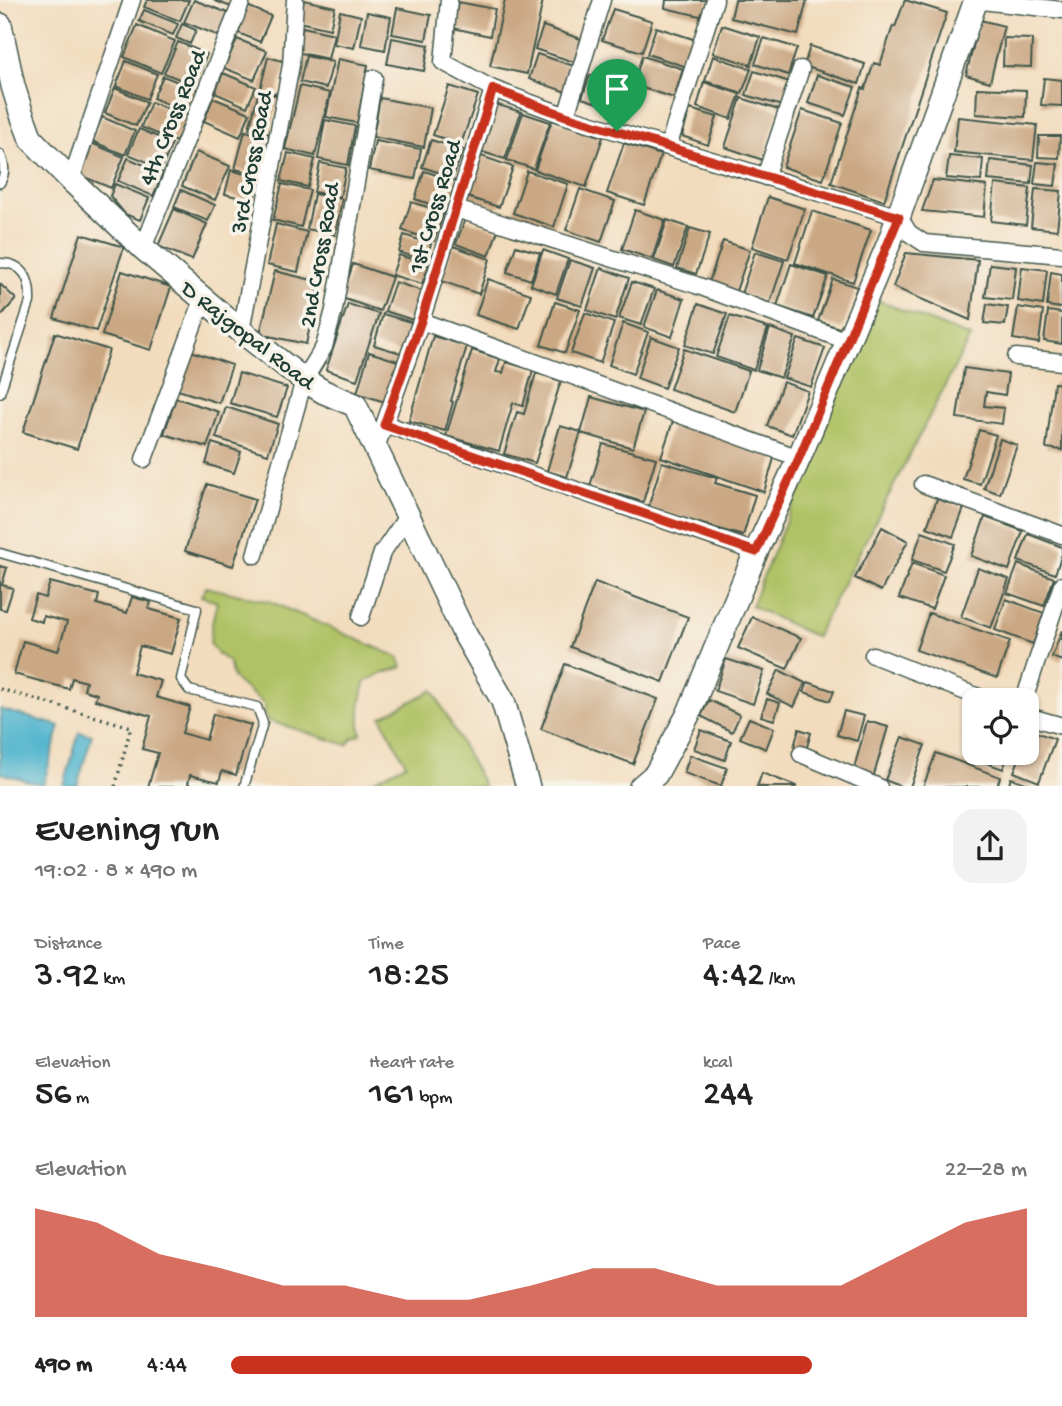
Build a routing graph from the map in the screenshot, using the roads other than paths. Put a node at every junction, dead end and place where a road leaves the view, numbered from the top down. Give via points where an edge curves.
1 (132, 0) edge
2 (295, 0) edge
3 (449, 0) edge
4 (603, 0) edge
5 (715, 0) edge
6 (975, 0) edge
7 (242, 3) dead end
8 (1062, 10) edge
9 (0, 24) edge
10 (802, 69) dead end
11 (374, 78) dead end
12 (493, 89) junction
13 (566, 116) junction
14 (668, 147) junction
15 (0, 154) edge
16 (765, 177) junction
17 (71, 180) junction
18 (0, 183) edge
19 (456, 209) junction
20 (899, 217) junction
21 (144, 248) junction
22 (1062, 255) edge
23 (0, 263) edge
24 (203, 299) junction
25 (421, 321) junction
26 (241, 331) junction
27 (847, 341) junction
28 (1016, 356) dead end
29 (1062, 362) edge
30 (304, 380) junction
31 (0, 393) edge
32 (384, 425) junction
33 (376, 449) junction
34 (799, 458) junction
35 (144, 459) dead end
36 (923, 484) dead end
37 (408, 515) junction
38 (1062, 535) edge
39 (756, 552) junction
40 (0, 553) edge
41 (255, 555) dead end
42 (1062, 585) edge
43 (361, 617) dead end
44 (873, 655) dead end
45 (1028, 688) edge
46 (962, 690) edge
47 (1039, 719) edge
48 (1062, 726) edge
49 (801, 754) dead end
50 (244, 786) edge
51 (528, 786) edge
52 (641, 786) edge
53 (879, 786) edge

1 - 17 street
2 - 26 street, 3rd Cross Road via 291,65
3 - 12 street via 443,62
4 - 13 street
5 - 14 street
6 - 8 street
6 - 20 street
7 - 21 street, 4th Cross Road
9 - 17 street, D Rajgopal Road via 20,112 32,139
10 - 16 street
11 - 30 street, 2nd Cross Road via 334,310 324,347
12 - 13 street
12 - 19 street, 1st Cross Road
13 - 14 street
14 - 16 street
15 - 18 lane via 4,163
16 - 20 street
17 - 21 street, D Rajgopal Road
19 - 25 street, 1st Cross Road
19 - 27 street via 696,285
20 - 22 street via 909,233 924,243
20 - 27 street
21 - 24 street, D Rajgopal Road
23 - 31 lane via 20,269 31,291
24 - 26 street, D Rajgopal Road
24 - 35 street
25 - 32 street, 1st Cross Road
25 - 34 street
26 - 30 street, D Rajgopal Road
27 - 34 street
28 - 29 street
30 - 33 street, D Rajgopal Road via 355,405
30 - 41 street, 2nd Cross Road
32 - 33 street, 1st Cross Road
32 - 39 street
33 - 37 street, D Rajgopal Road
34 - 39 street
36 - 38 street
37 - 43 street via 382,553
37 - 51 street, D Rajgopal Road via 463,631 503,701
39 - 52 street via 688,715 656,774
40 - 50 lane via 197,609 181,679 189,690 257,707 263,723
42 - 45 street
44 - 46 street
47 - 48 street
49 - 53 street

